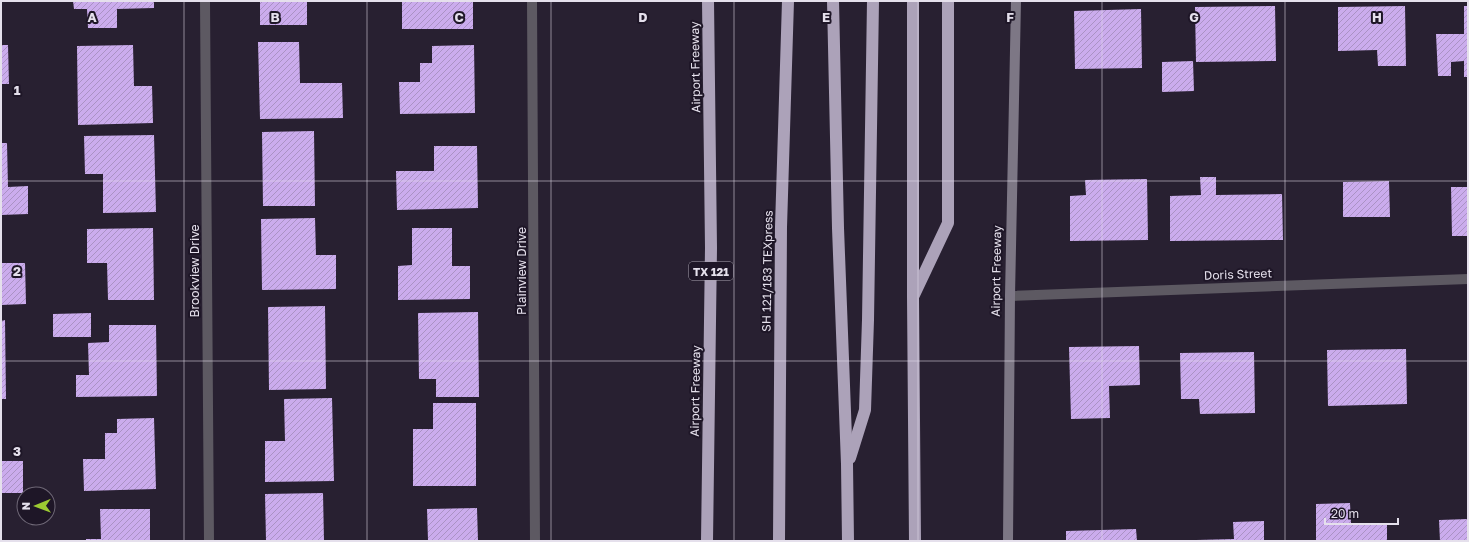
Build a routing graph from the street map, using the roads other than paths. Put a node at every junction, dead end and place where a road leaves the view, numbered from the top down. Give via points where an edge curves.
1 (205, 1) edge
2 (532, 1) edge
3 (708, 1) edge
4 (788, 1) edge
5 (833, 1) edge
6 (873, 1) edge
7 (913, 1) edge
8 (948, 1) edge
9 (1016, 1) edge
10 (1468, 278) edge
11 (1010, 296) junction
12 (913, 298) junction
13 (847, 464) junction
14 (209, 541) edge
15 (535, 541) edge
16 (707, 541) edge
17 (779, 541) edge
18 (848, 541) edge
19 (915, 541) edge
20 (1008, 541) edge

1 - 14 street, Brookview Drive
2 - 15 street, Plainview Drive
3 - 16 highway, Airport Freeway / TX 121 via 711,248
4 - 17 highway, SH 121/183 TEXpress via 781,227
5 - 13 highway
6 - 13 highway via 865,410
7 - 12 highway
8 - 12 highway via 948,223
9 - 11 main road, Airport Freeway
10 - 11 street, Doris Street
11 - 20 main road, Airport Freeway
12 - 19 highway
13 - 18 highway

